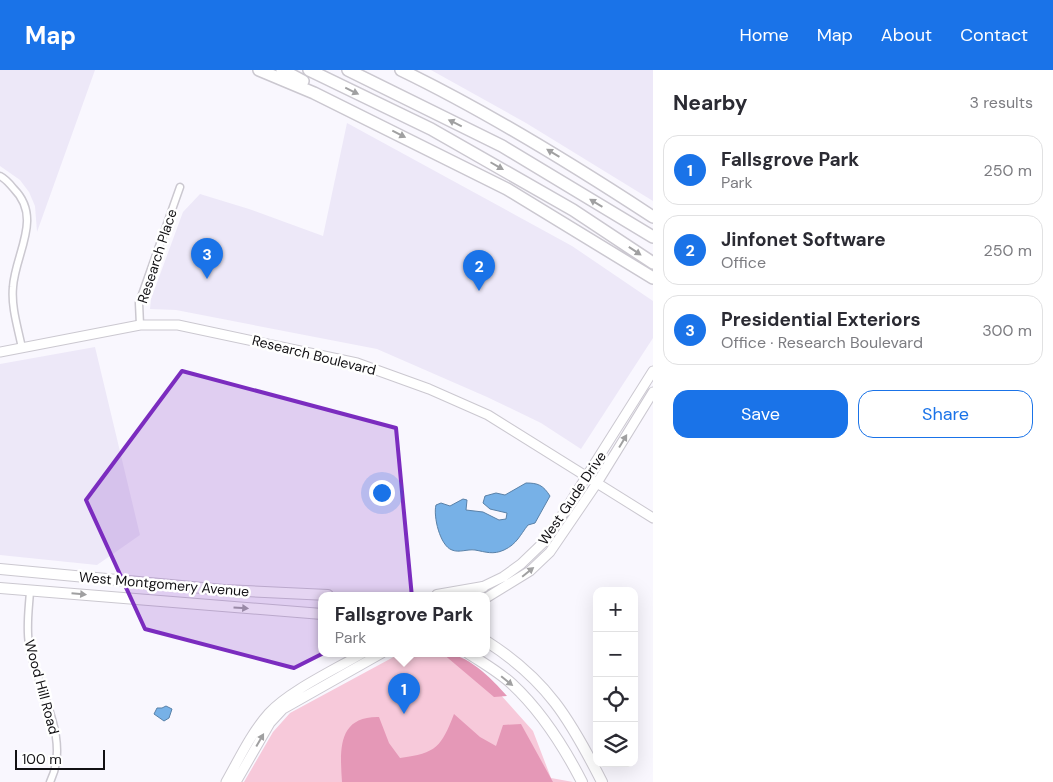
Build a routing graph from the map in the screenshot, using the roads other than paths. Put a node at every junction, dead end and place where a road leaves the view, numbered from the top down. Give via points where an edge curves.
1 (259, 70) edge
2 (282, 70) edge
3 (308, 70) edge
4 (348, 70) edge
5 (401, 70) edge
6 (373, 121) junction
7 (0, 176) edge
8 (180, 187) dead end
9 (653, 217) edge
10 (653, 237) edge
11 (653, 263) edge
12 (653, 278) edge
13 (140, 325) junction
14 (22, 348) junction
15 (0, 352) edge
16 (653, 371) edge
17 (653, 392) edge
18 (588, 477) junction
19 (597, 482) junction
20 (653, 518) edge
21 (0, 569) edge
22 (483, 587) junction
23 (0, 588) edge
24 (30, 591) junction
25 (454, 592) edge
26 (471, 592) edge
27 (318, 595) edge
28 (490, 596) edge
29 (318, 614) edge
30 (490, 637) edge
31 (490, 643) edge
32 (356, 657) edge
33 (375, 657) edge
34 (474, 657) edge
35 (515, 659) junction
36 (50, 782) edge
37 (226, 782) edge
38 (236, 782) edge
39 (582, 782) edge
40 (602, 782) edge

1 - 6 highway
2 - 6 highway
3 -> 11 highway via 431,129 573,210
10 -> 4 highway via 502,146
9 -> 5 highway via 517,132
6 -> 12 highway via 507,189
7 - 14 street via 18,192 26,209 28,225 12,288
8 - 13 street, Research Place via 139,303
13 - 14 street, Research Boulevard
13 - 18 street, Research Boulevard via 178,325 292,348 383,372 488,415
14 - 15 street, Research Boulevard
16 - 18 street, West Gude Drive
19 -> 17 street, West Gude Drive
18 - 19 street, Research Boulevard
18 - 22 street, West Gude Drive via 547,539 503,577
19 - 20 street, Research Boulevard
28 -> 19 street, West Gude Drive via 530,571 550,552
21 - 27 main road, West Montgomery Avenue via 224,590
22 - 25 main road
22 - 26 street, West Gude Drive
23 - 24 main road, West Montgomery Avenue
24 -> 29 main road, West Montgomery Avenue
24 - 36 street, Wood Hill Road via 29,646 57,745
30 - 35 main road
31 - 35 main road
32 - 37 street via 270,712
38 -> 33 street via 270,723 283,709
34 -> 39 main road via 512,685 525,699 554,735
35 - 40 main road via 564,713

